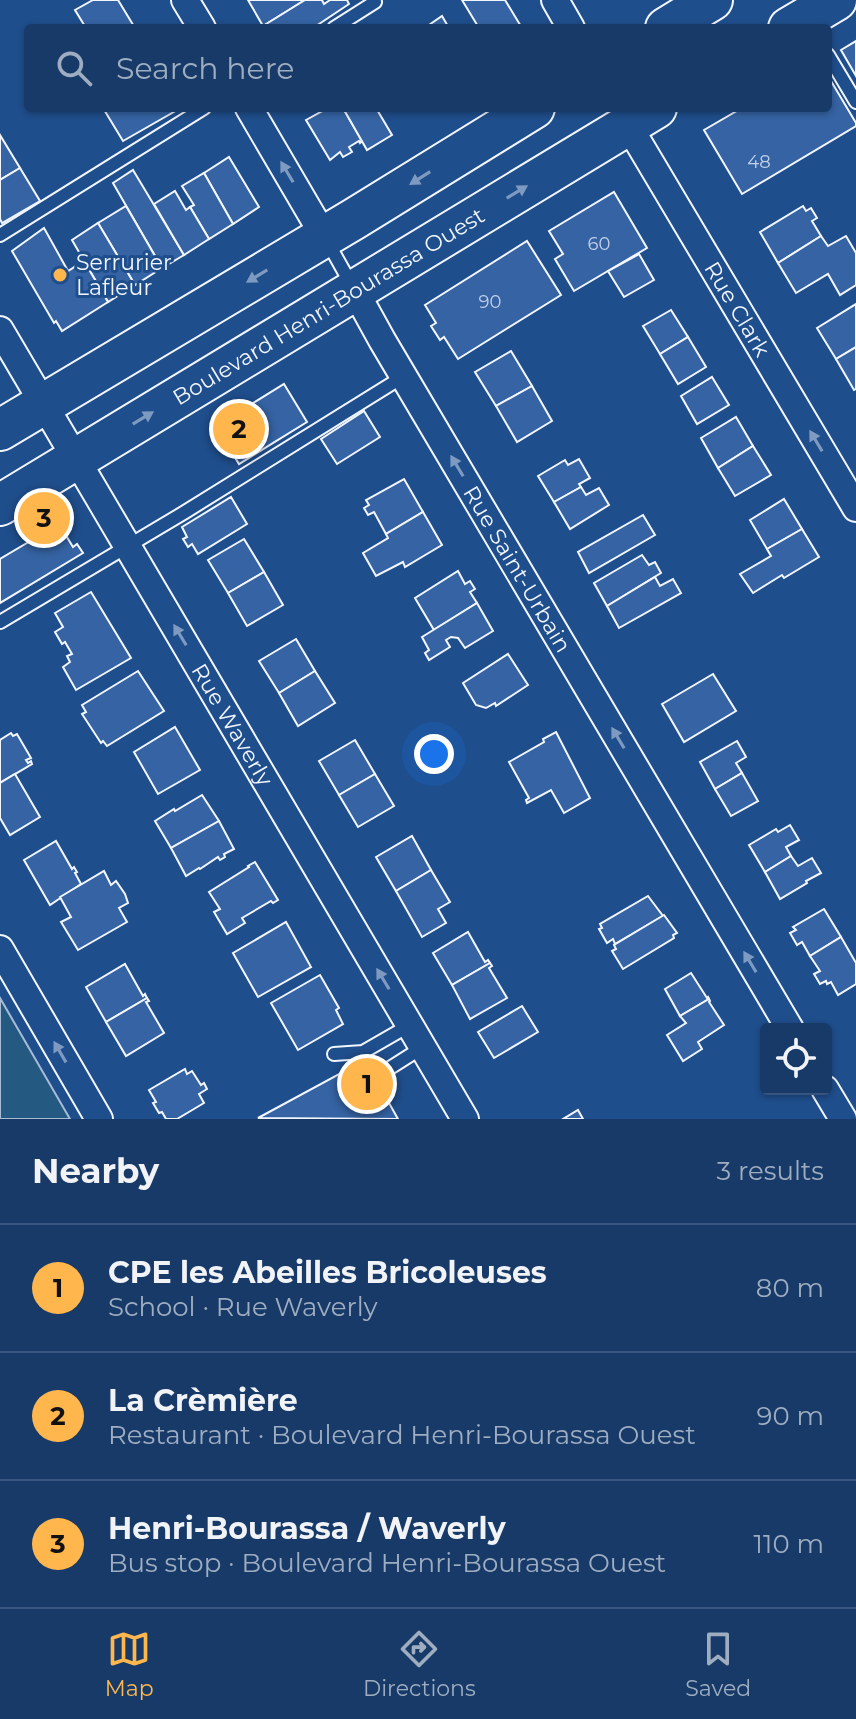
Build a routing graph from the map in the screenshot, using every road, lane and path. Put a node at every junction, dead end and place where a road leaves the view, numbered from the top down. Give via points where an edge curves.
1 (185, 0) edge
2 (374, 0) edge
3 (555, 0) edge
4 (712, 0) edge
5 (200, 24) edge
6 (340, 24) edge
7 (569, 24) edge
8 (673, 24) edge
9 (832, 62) edge
10 (856, 102) edge
11 (198, 112) edge
12 (251, 112) edge
13 (527, 112) edge
14 (636, 117) edge
15 (0, 235) edge
16 (324, 236) junction
17 (355, 291) junction
18 (0, 330) edge
19 (404, 376) junction
20 (43, 404) junction
21 (0, 430) edge
22 (76, 459) junction
23 (0, 505) edge
24 (856, 508) edge
25 (127, 546) junction
26 (0, 622) edge
27 (0, 949) edge
28 (786, 1023) edge
29 (416, 1036) junction
30 (334, 1054) dead end
31 (382, 1073) dead end
32 (829, 1095) edge
33 (99, 1119) edge
34 (465, 1119) edge
35 (843, 1119) edge

1 - 5 street
2 - 6 lane
3 - 7 street
4 - 8 main road
9 - 10 lane
11 - 15 lane
16 -> 12 street, Rue Saint-Urbain
13 -> 16 main road
17 -> 14 main road, Boulevard Henri-Bourassa Ouest
24 -> 14 street, Rue Clark
16 - 17 lane, Rue Saint-Urbain
16 -> 20 main road
17 - 19 street, Rue Saint-Urbain
22 -> 17 main road, Boulevard Henri-Bourassa Ouest
18 - 20 street, Rue Waverly
19 - 25 lane
28 -> 19 street, Rue Saint-Urbain
20 - 21 main road
20 - 22 street, Rue Waverly
22 - 23 main road, Boulevard Henri-Bourassa Ouest
22 - 25 street, Rue Waverly
25 - 26 lane
29 -> 25 street, Rue Waverly
33 -> 27 street
29 - 30 lane via 363,1052
29 - 31 lane
29 - 34 street, Rue Waverly
32 - 35 street

